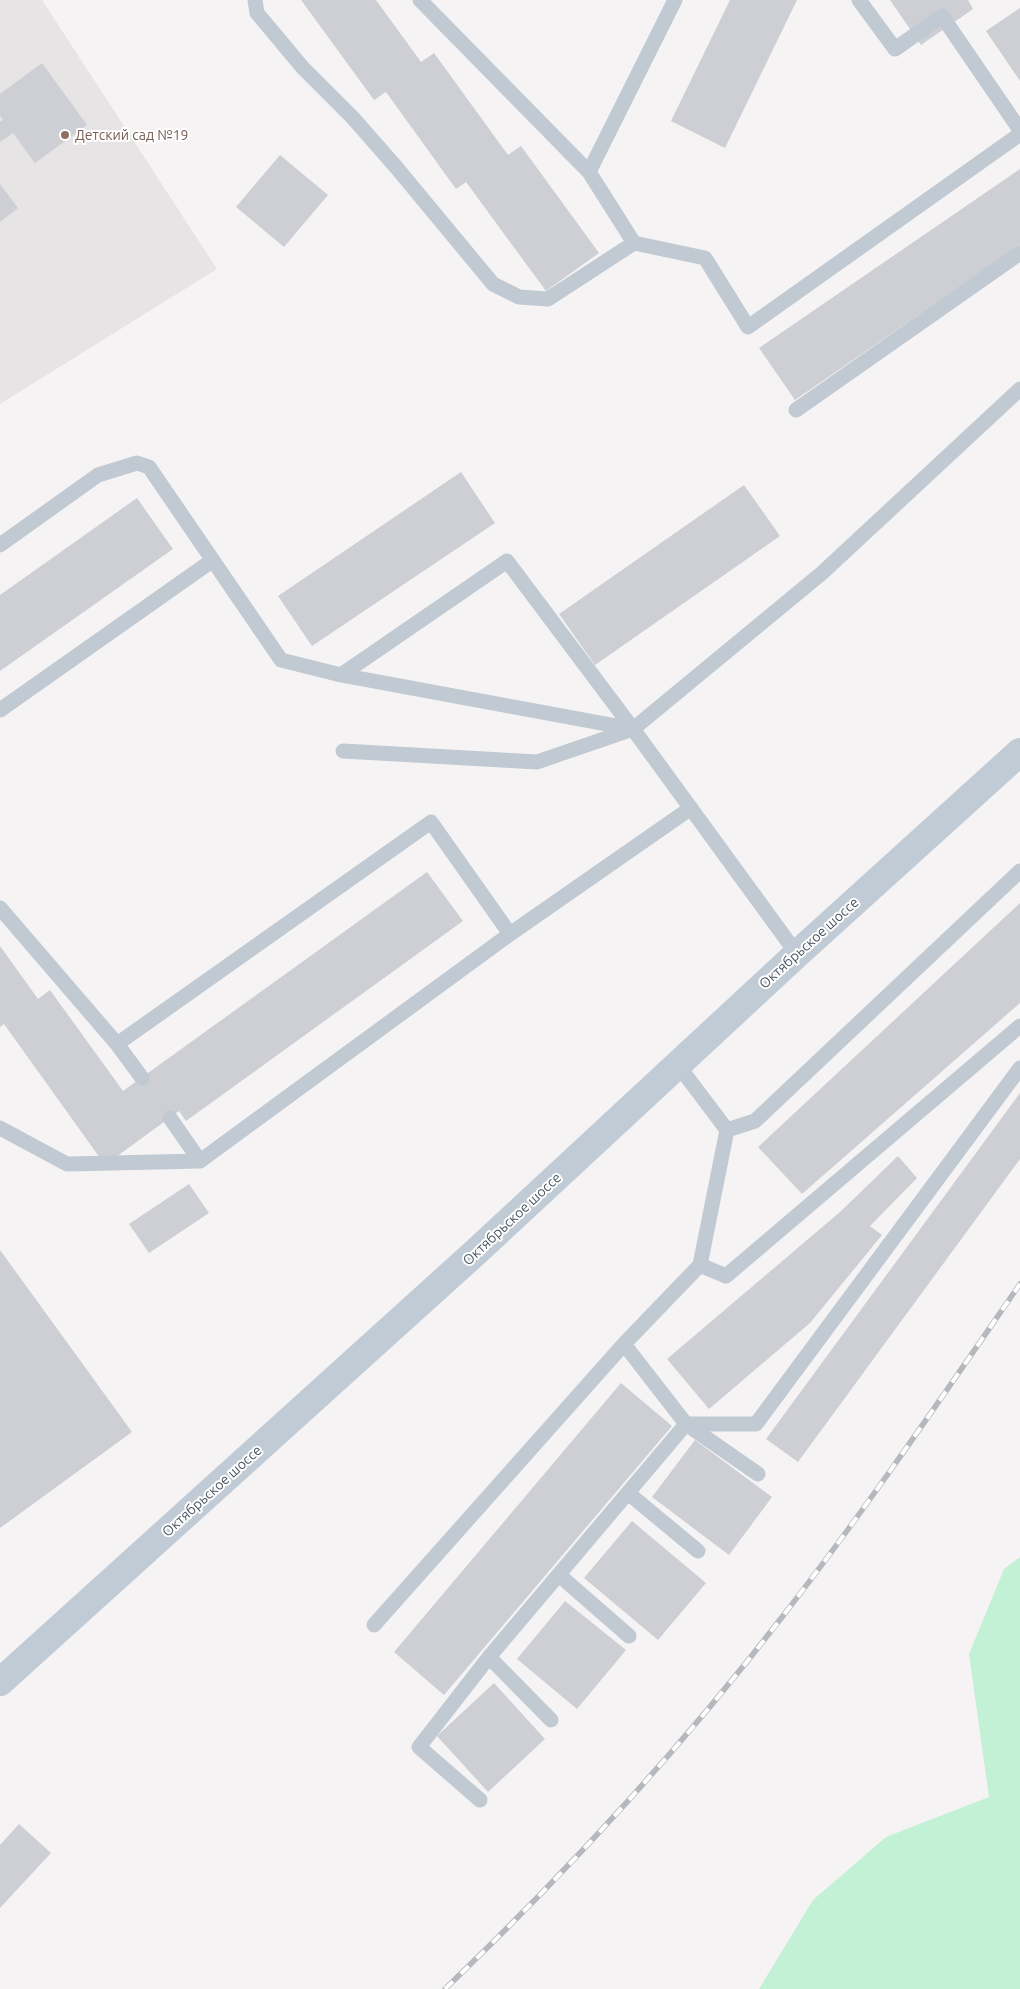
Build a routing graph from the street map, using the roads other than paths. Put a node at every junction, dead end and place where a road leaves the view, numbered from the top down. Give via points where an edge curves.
1 (255, 0) edge
2 (420, 0) edge
3 (675, 0) edge
4 (859, 0) edge
5 (1020, 130) edge
6 (1020, 134) edge
7 (589, 172) junction
8 (634, 243) junction
9 (1020, 253) edge
10 (1020, 389) edge
11 (796, 410) dead end
12 (0, 545) edge
13 (213, 560) junction
14 (341, 675) junction
15 (0, 710) edge
16 (633, 729) junction
17 (343, 751) dead end
18 (1020, 752) edge
19 (691, 808) junction
20 (1020, 871) edge
21 (0, 908) edge
22 (510, 934) junction
23 (797, 954) junction
24 (1020, 1026) edge
25 (117, 1044) junction
26 (678, 1065) junction
27 (1020, 1068) edge
28 (142, 1078) dead end
29 (170, 1118) dead end
30 (0, 1128) edge
31 (727, 1130) junction
32 (200, 1161) junction
33 (700, 1265) junction
34 (624, 1344) junction
35 (686, 1424) junction
36 (758, 1474) dead end
37 (628, 1493) junction
38 (698, 1551) dead end
39 (559, 1575) junction
40 (374, 1624) dead end
41 (629, 1636) dead end
42 (489, 1657) junction
43 (0, 1682) edge
44 (551, 1720) dead end
45 (480, 1800) dead end

1 - 8 lane via 257,13 396,167 493,284 519,297 548,299
2 - 7 lane
3 - 7 lane
4 - 5 lane via 895,49 942,16
6 - 8 lane via 748,327 704,258
7 - 8 lane
9 - 11 lane
10 - 16 lane via 822,572
12 - 13 lane via 98,475 137,463 149,467
13 - 14 lane via 281,660
13 - 15 lane
14 - 16 lane
14 - 16 lane via 506,561
16 - 17 lane via 537,762
16 - 19 lane
18 - 23 main road, Октябрьское шоссе
19 - 22 lane
19 - 23 lane
20 - 31 lane via 755,1121
21 - 25 lane
22 - 25 lane via 431,822
22 - 32 lane
23 - 26 main road, Октябрьское шоссе
24 - 33 lane via 726,1276
25 - 28 lane
26 - 31 lane
26 - 43 main road, Октябрьское шоссе
27 - 35 lane via 756,1424
29 - 32 lane
30 - 32 lane via 67,1164
31 - 33 lane
33 - 34 lane
34 - 35 lane
34 - 40 lane
35 - 36 lane
35 - 37 lane
37 - 38 lane
37 - 39 lane
39 - 41 lane
39 - 42 lane
42 - 44 lane
42 - 45 lane via 420,1747

